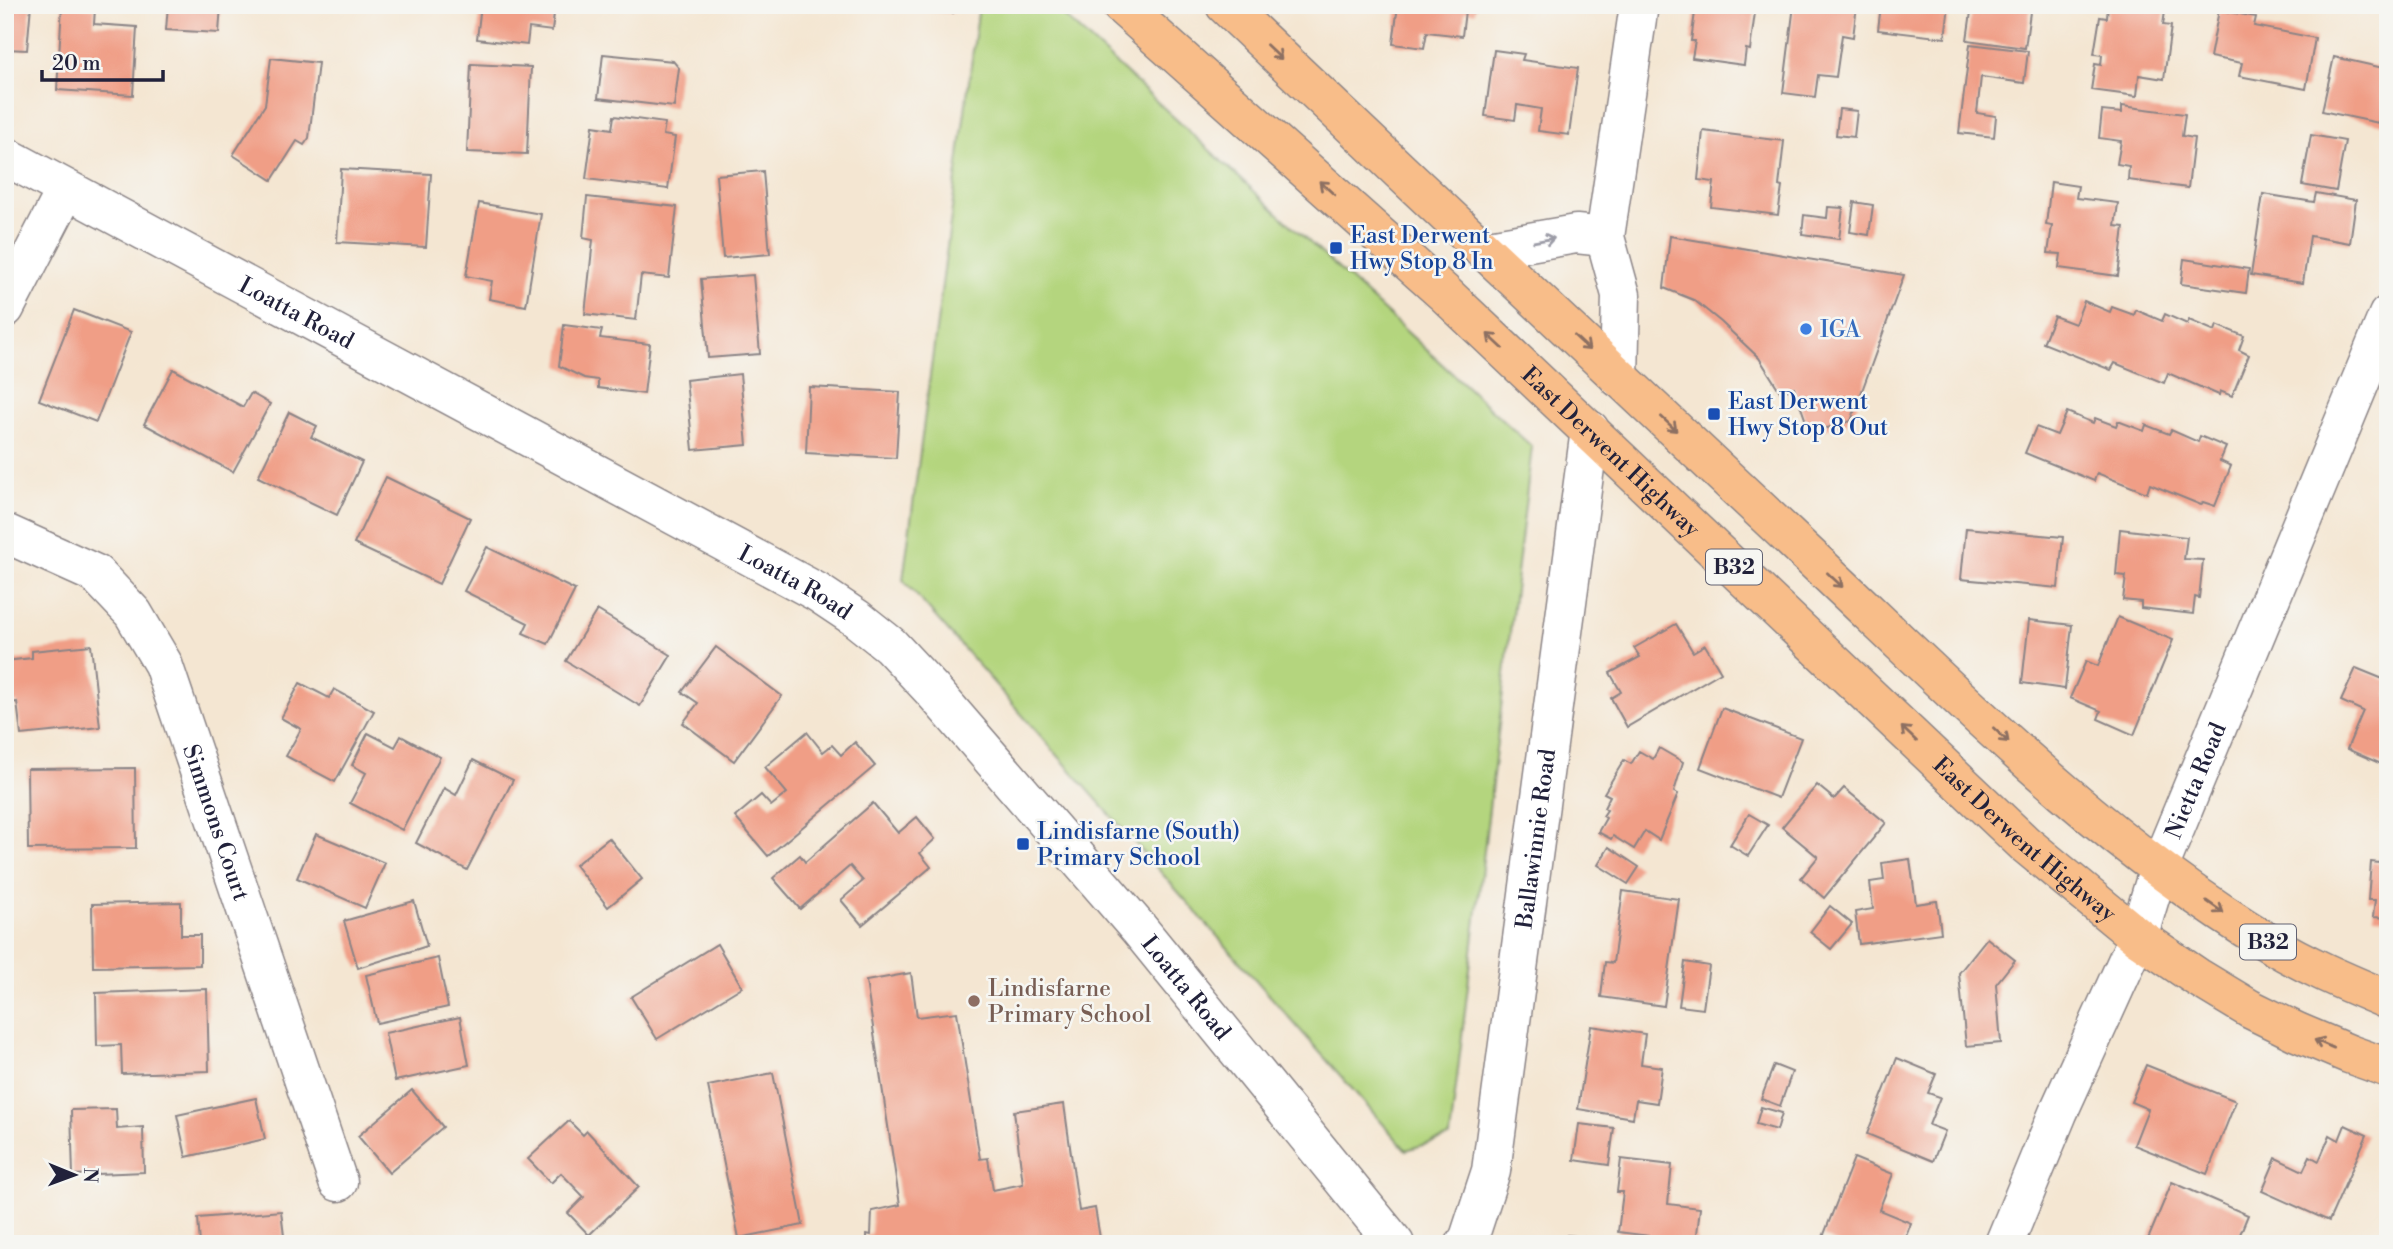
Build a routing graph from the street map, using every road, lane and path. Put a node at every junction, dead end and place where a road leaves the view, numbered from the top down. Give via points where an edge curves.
1 (1121, 5) edge
2 (1225, 5) edge
3 (1639, 5) edge
4 (5, 156) edge
5 (66, 190) junction
6 (1605, 237) junction
7 (1483, 250) junction
8 (5, 309) edge
9 (2388, 316) edge
10 (1619, 378) junction
11 (1590, 430) junction
12 (5, 533) edge
13 (2159, 868) junction
14 (2138, 937) junction
15 (2388, 1000) edge
16 (2388, 1068) edge
17 (338, 1182) dead end
18 (1395, 1244) edge
19 (1465, 1244) edge
20 (2004, 1244) edge

11 -> 1 main road, East Derwent Highway / B32
2 -> 7 main road, B32
3 - 6 street
4 - 5 street, Loatta Road
5 - 8 street
5 - 18 street, Loatta Road via 817,592 856,618 890,645 933,691 1139,929
7 -> 6 street via 1576,234
6 - 10 street via 1621,295
7 -> 10 main road, B32
9 - 13 street, Nietta Road
10 -> 13 main road, B32 via 2038,770
14 -> 11 main road, East Derwent Highway / B32 via 2025,844
11 - 19 street, Ballawinnie Road via 1491,1171
12 - 17 street, Simmons Court via 96,574 133,613 163,664
13 - 14 street, Nietta Road
13 -> 15 main road, B32 via 2272,944
16 -> 14 main road, East Derwent Highway / B32 via 2250,1009
14 - 20 street, Nietta Road

